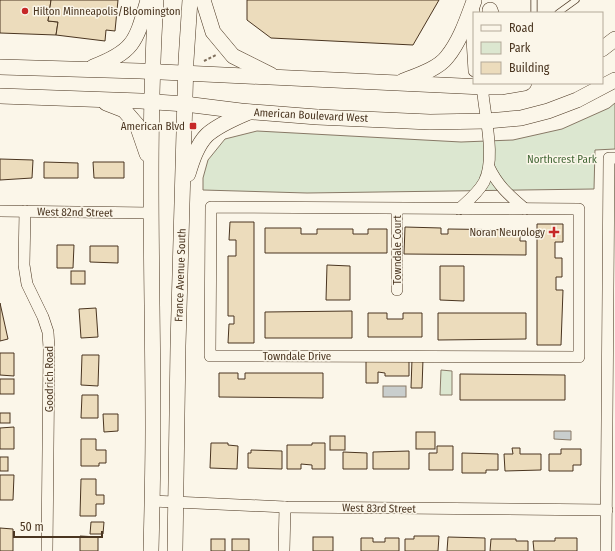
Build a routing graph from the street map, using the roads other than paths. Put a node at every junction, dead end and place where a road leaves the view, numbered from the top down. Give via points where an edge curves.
1 (148, 0) edge
2 (156, 0) edge
3 (190, 0) edge
4 (203, 0) edge
5 (534, 0) edge
6 (576, 0) edge
7 (474, 1) edge
8 (473, 12) edge
9 (534, 12) edge
10 (559, 12) edge
11 (473, 20) edge
12 (615, 39) edge
13 (603, 48) edge
14 (473, 55) edge
15 (0, 67) edge
16 (86, 70) junction
17 (152, 72) junction
18 (186, 74) junction
19 (278, 78) junction
20 (615, 80) edge
21 (398, 84) junction
22 (518, 84) edge
23 (482, 85) edge
24 (0, 96) edge
25 (100, 100) junction
26 (152, 102) junction
27 (185, 104) junction
28 (249, 112) junction
29 (487, 121) junction
30 (612, 158) edge
31 (489, 167) junction
32 (151, 169) junction
33 (183, 188) junction
34 (397, 209) junction
35 (459, 209) junction
36 (525, 209) junction
37 (0, 211) edge
38 (25, 211) junction
39 (151, 213) junction
40 (397, 290) dead end
41 (152, 501) junction
42 (176, 502) junction
43 (285, 506) junction
44 (607, 510) junction
45 (47, 551) edge
46 (151, 551) edge
47 (175, 551) edge
48 (284, 551) edge
49 (606, 551) edge

1 - 16 main road via 140,29 128,49 109,61
2 - 17 main road
3 - 18 main road, France Avenue South
4 - 19 main road via 213,32 233,56
5 - 9 lane
6 - 10 lane
7 - 8 street
7 - 21 main road via 462,32 446,58 426,73
11 - 14 street
12 - 13 main road
15 - 16 main road
16 - 17 main road
17 - 18 main road
17 - 26 main road
18 - 19 main road
18 - 27 main road, France Avenue South
19 - 21 main road
20 - 29 main road, American Boulevard West via 577,100 548,111 521,118
21 - 23 main road
22 - 23 main road via 501,87
23 - 29 street
24 - 25 main road, American Boulevard West
25 - 26 main road, American Boulevard West
25 - 32 main road via 124,110 138,125
26 - 27 main road, American Boulevard West
26 - 32 main road
27 - 28 main road, American Boulevard West
27 - 33 main road, France Avenue South
28 - 29 main road, American Boulevard West via 430,122
28 - 33 main road via 230,120 207,135 196,151
29 - 31 street
30 - 44 street
31 - 35 street via 485,181 477,193
31 - 36 street via 495,180 506,193
32 - 39 main road
33 - 42 main road, France Avenue South
34 - 35 street, Towndale Drive
34 - 36 street, Towndale Drive via 211,207 210,356 579,357 579,209
34 - 40 street, Towndale Court
35 - 36 street, Towndale Drive
37 - 38 street, West 82nd Street
38 - 39 street, West 82nd Street
38 - 45 street, Goodrich Road via 24,265 27,284 43,317 49,340
39 - 41 main road
41 - 42 street, West 83rd Street
41 - 46 main road
42 - 43 street, West 83rd Street
42 - 47 main road, France Avenue South
43 - 44 street, West 83rd Street
43 - 48 street
44 - 49 street

